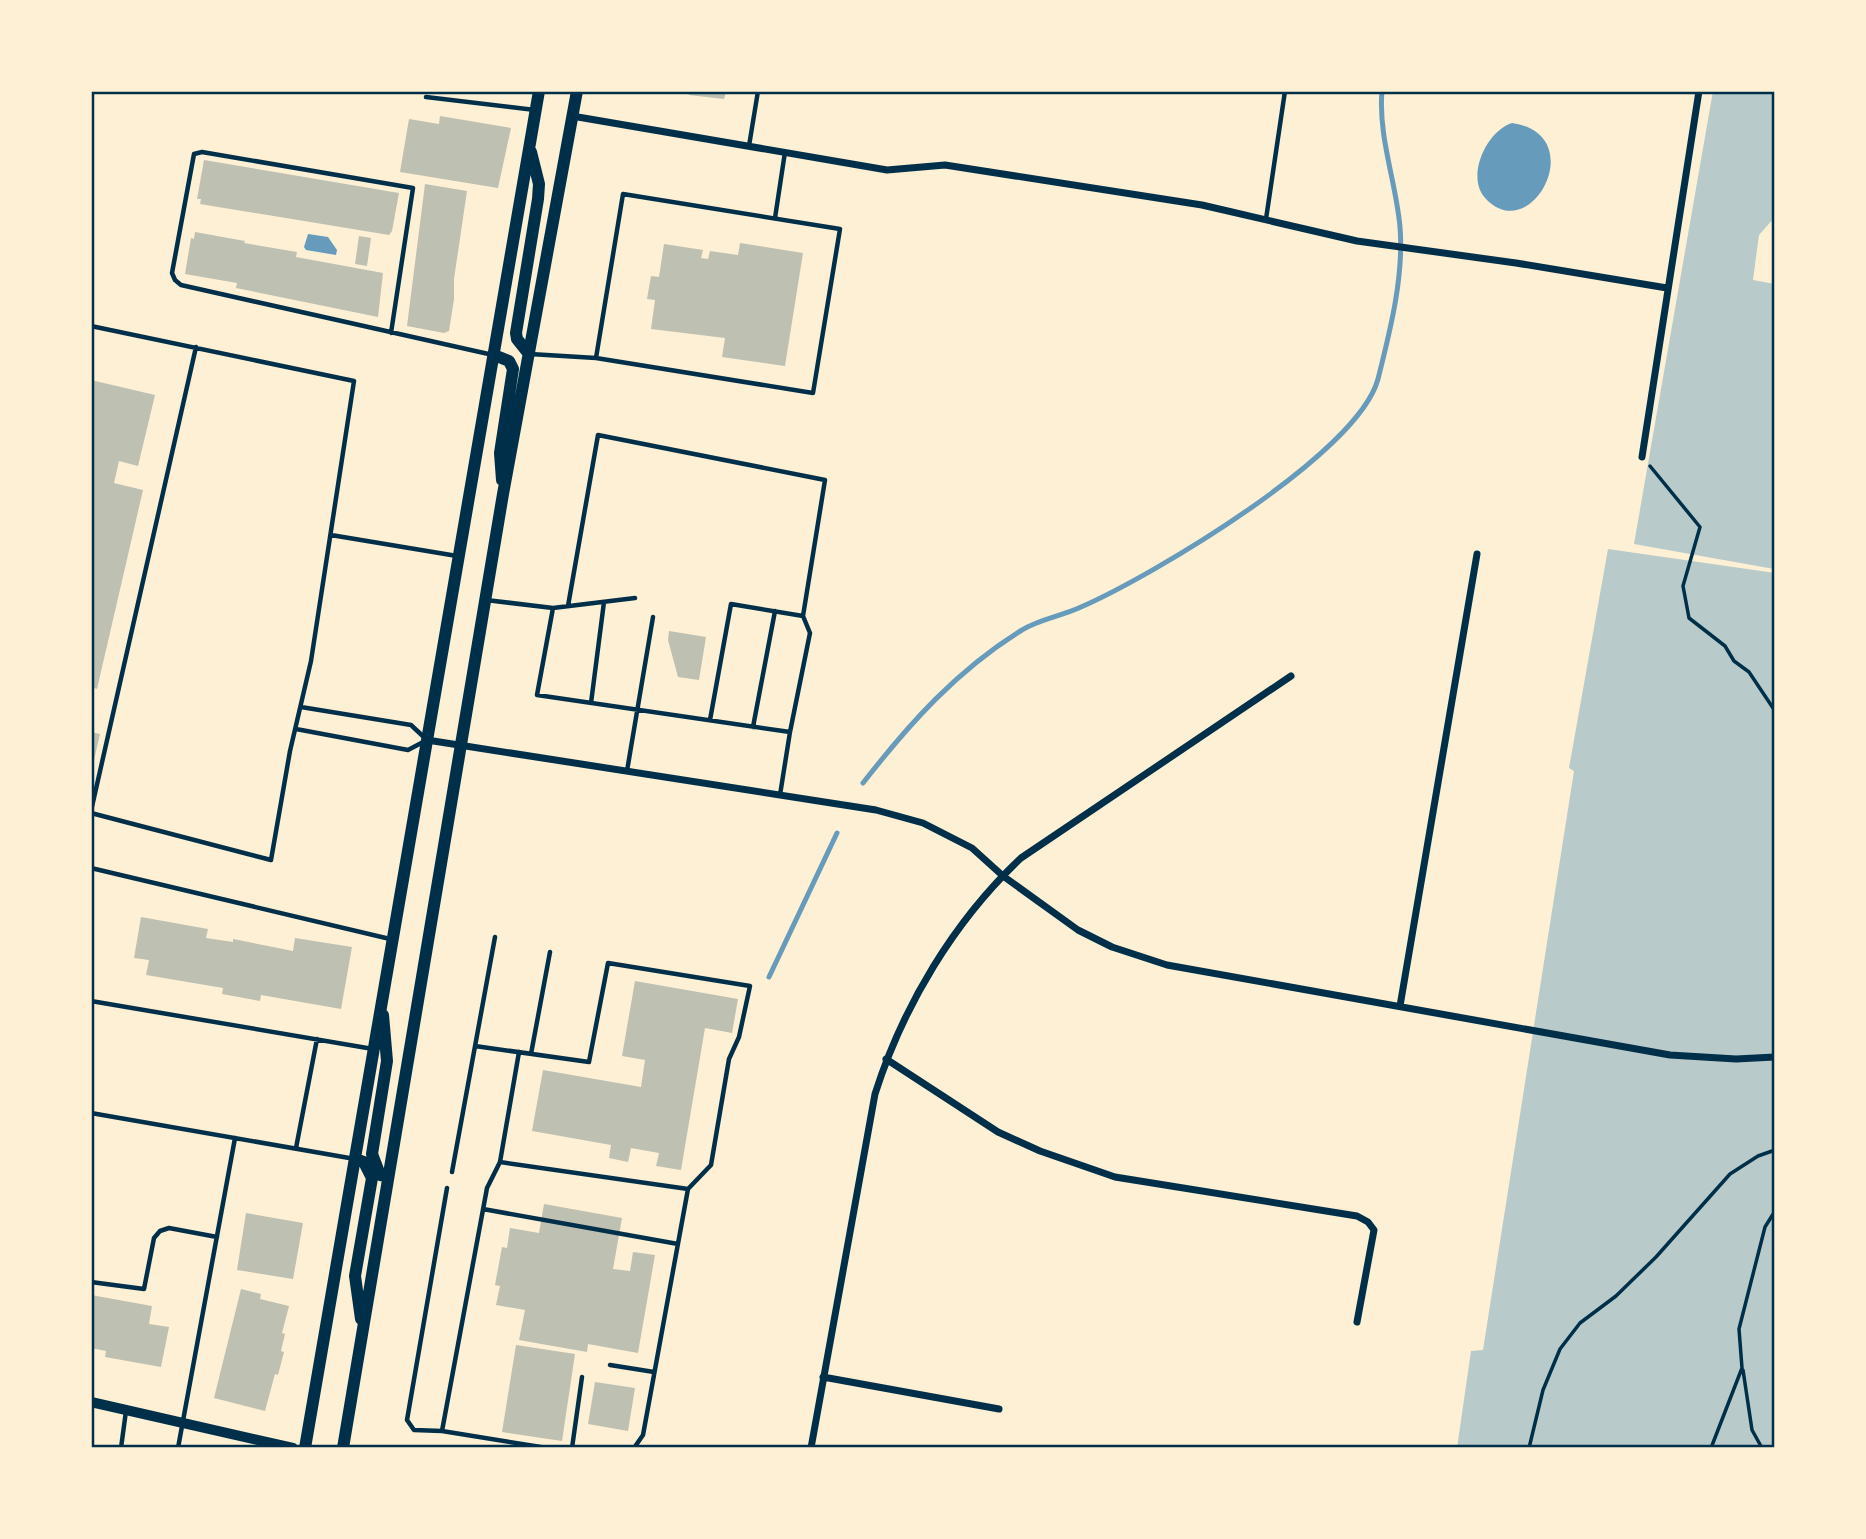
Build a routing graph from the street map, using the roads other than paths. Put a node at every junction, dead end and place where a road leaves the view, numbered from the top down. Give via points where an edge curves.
1 (539, 91) edge
2 (575, 91) edge
3 (758, 91) edge
4 (1285, 91) edge
5 (1699, 91) edge
6 (426, 97) dead end
7 (536, 110) junction
8 (572, 116) junction
9 (749, 146) junction
10 (529, 149) junction
11 (785, 152) junction
12 (775, 218) junction
13 (1266, 220) junction
14 (1667, 288) junction
15 (91, 326) edge
16 (391, 333) junction
17 (195, 347) junction
18 (529, 354) junction
19 (494, 355) junction
20 (596, 358) junction
21 (1642, 457) road end
22 (503, 494) junction
23 (331, 535) junction
24 (1477, 554) dead end
25 (459, 556) junction
26 (635, 598) dead end
27 (485, 600) junction
28 (604, 602) junction
29 (568, 606) junction
30 (553, 608) junction
31 (775, 611) junction
32 (803, 616) junction
33 (653, 617) dead end
34 (1292, 676) dead end
35 (590, 703) junction
36 (301, 707) junction
37 (636, 709) junction
38 (710, 720) junction
39 (753, 727) junction
40 (296, 729) junction
41 (790, 732) junction
42 (427, 740) junction
43 (461, 745) junction
44 (627, 771) junction
45 (780, 795) junction
46 (91, 812) edge
47 (91, 868) edge
48 (1003, 876) junction
49 (495, 937) dead end
50 (393, 939) junction
51 (550, 952) dead end
52 (91, 1001) edge
53 (1400, 1006) junction
54 (382, 1007) junction
55 (317, 1039) junction
56 (475, 1046) junction
57 (375, 1049) junction
58 (519, 1052) junction
59 (531, 1054) junction
60 (1775, 1057) edge
61 (886, 1059) junction
62 (91, 1113) edge
63 (235, 1138) junction
64 (296, 1148) junction
65 (356, 1159) junction
66 (500, 1162) junction
67 (452, 1172) dead end
68 (388, 1177) junction
69 (447, 1188) dead end
70 (688, 1189) junction
71 (483, 1209) junction
72 (217, 1237) junction
73 (678, 1244) junction
74 (91, 1282) edge
75 (1357, 1322) dead end
76 (363, 1326) junction
77 (610, 1365) dead end
78 (654, 1372) junction
79 (582, 1377) dead end
80 (823, 1377) junction
81 (91, 1402) edge
82 (999, 1409) dead end
83 (126, 1410) junction
84 (183, 1423) junction
85 (442, 1431) junction
86 (121, 1448) edge
87 (178, 1448) edge
88 (293, 1448) edge
89 (305, 1448) edge
90 (343, 1448) edge
91 (547, 1448) edge
92 (572, 1448) edge
93 (634, 1448) edge
94 (811, 1448) edge

1 - 7 main road
2 - 8 main road
3 - 9 lane
4 - 13 lane
5 - 14 street
6 - 7 lane
7 - 10 main road
8 - 9 street
8 - 18 main road
9 - 11 street
10 - 18 main road via 539,184 538,200 516,333
10 - 19 main road
11 - 12 lane
11 - 13 street via 887,170 945,165 1202,205
12 - 20 lane via 623,194
12 - 20 lane via 840,229 813,393
13 - 14 street via 1357,241
14 - 21 street
15 - 17 lane
16 - 16 lane via 413,188 194,154 174,260 175,280
16 - 19 lane
17 - 23 lane via 354,380
17 - 46 lane
18 - 20 lane
18 - 22 main road
19 - 22 main road via 509,361 513,369 500,453
19 - 25 main road
22 - 27 main road
23 - 25 lane
23 - 36 lane
24 - 53 street
25 - 42 main road
26 - 28 lane
27 - 30 lane
27 - 43 main road
28 - 29 lane
28 - 35 lane
29 - 30 lane
29 - 32 lane via 598,435 825,480
30 - 35 lane via 537,695
31 - 32 lane
31 - 38 lane via 731,604
31 - 39 lane
32 - 41 lane via 810,633
33 - 37 lane
34 - 48 street via 1070,823
35 - 37 lane
36 - 40 lane
36 - 42 lane via 411,726
37 - 38 lane
37 - 44 lane
38 - 39 lane
39 - 41 lane
40 - 42 lane via 408,750
40 - 46 lane via 271,860
41 - 45 lane
42 - 43 street
42 - 50 main road
43 - 44 street
43 - 68 main road
44 - 45 street
45 - 48 street via 876,810 923,824 972,848
47 - 50 lane
48 - 53 street via 1078,930 1112,947 1167,965
48 - 61 street via 940,956
49 - 56 lane
50 - 54 main road
51 - 59 lane
52 - 55 lane
53 - 60 street via 1670,1055
54 - 57 main road
54 - 68 main road via 387,1061 372,1154 380,1175
55 - 57 lane
55 - 64 lane
56 - 58 lane
56 - 67 lane
57 - 65 main road
58 - 59 lane
58 - 66 lane
59 - 70 lane via 589,1062 608,963 750,986 729,1059 711,1165
61 - 75 street via 998,1132 1083,1167 1115,1177 1357,1216 1368,1222 1374,1230
61 - 80 street via 867,1130
62 - 63 lane
63 - 64 lane
63 - 72 lane
64 - 65 lane
65 - 76 main road via 364,1162 372,1178 355,1276
65 - 89 main road
66 - 70 lane
66 - 71 lane
68 - 76 main road
69 - 85 lane via 407,1420 414,1430
70 - 73 lane
71 - 73 lane
71 - 85 lane
72 - 74 lane via 169,1228 160,1231 154,1238 144,1289
72 - 84 lane
73 - 78 lane
76 - 90 main road
77 - 78 lane
78 - 93 lane via 643,1435
79 - 92 lane
80 - 82 street
80 - 94 street
81 - 83 main road
83 - 84 main road
83 - 86 lane
84 - 87 lane
84 - 88 main road
85 - 91 lane

